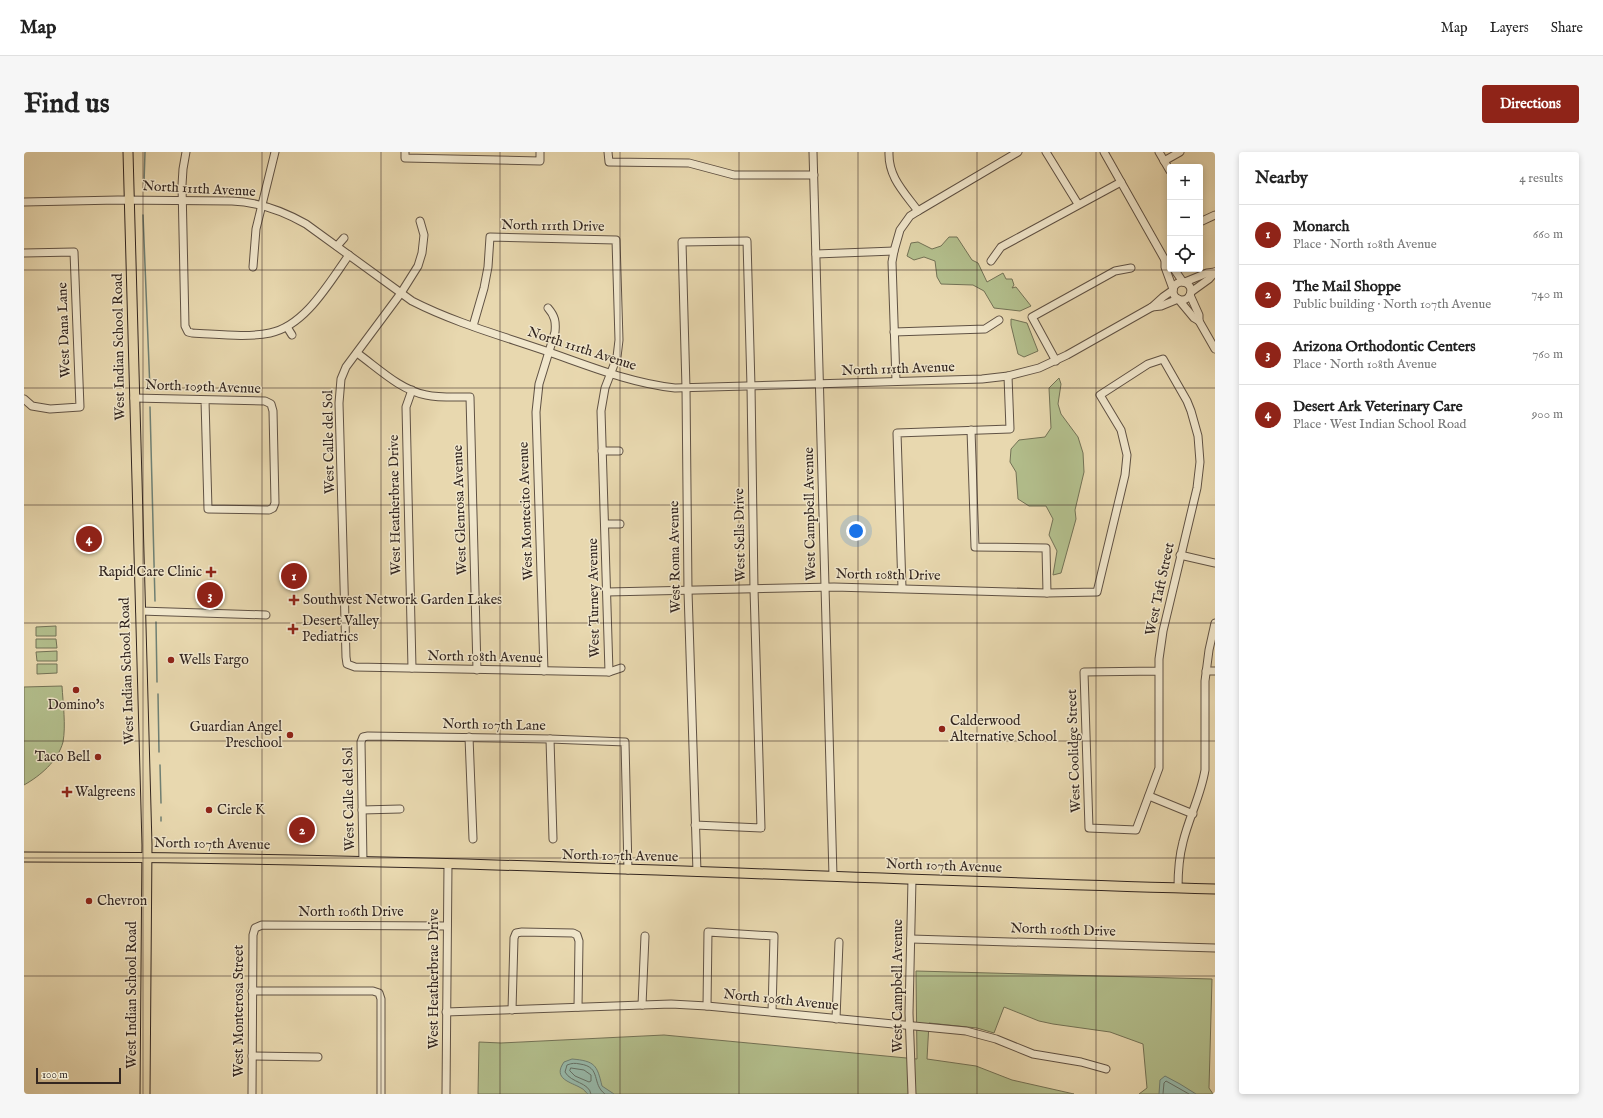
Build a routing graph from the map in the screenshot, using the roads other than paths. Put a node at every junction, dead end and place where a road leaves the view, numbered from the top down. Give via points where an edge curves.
1 (128, 152) edge
2 (186, 152) edge
3 (275, 152) edge
4 (540, 152) edge
5 (608, 152) edge
6 (813, 152) edge
7 (889, 152) edge
8 (1018, 152) edge
9 (1046, 152) edge
10 (1104, 152) edge
11 (1159, 152) edge
12 (1180, 152) edge
13 (405, 155) edge
14 (1164, 160) junction
15 (1167, 166) edge
16 (814, 175) junction
17 (1121, 182) junction
18 (129, 200) junction
19 (182, 200) junction
20 (24, 202) edge
21 (1078, 204) junction
22 (261, 205) junction
23 (918, 211) junction
24 (1215, 215) edge
25 (420, 220) dead end
26 (1203, 221) edge
27 (344, 238) dead end
28 (616, 240) joint
29 (747, 241) joint
30 (337, 246) junction
31 (894, 252) junction
32 (24, 253) edge
33 (816, 254) junction
34 (349, 255) junction
35 (991, 262) dead end
36 (1167, 262) edge
37 (253, 268) dead end
38 (1131, 268) dead end
39 (1176, 272) edge
40 (1215, 272) edge
41 (1184, 282) junction
42 (1173, 289) junction
43 (401, 293) junction
44 (1190, 294) junction
45 (1179, 299) junction
46 (1152, 307) junction
47 (548, 308) dead end
48 (999, 320) dead end
49 (1199, 321) junction
50 (473, 326) junction
51 (287, 327) junction
52 (894, 332) junction
53 (292, 335) dead end
54 (1215, 350) edge
55 (549, 352) junction
56 (357, 353) junction
57 (1056, 361) junction
58 (611, 374) junction
59 (1008, 376) junction
60 (896, 381) junction
61 (820, 384) junction
62 (751, 386) junction
63 (686, 388) junction
64 (412, 390) junction
65 (134, 398) junction
66 (24, 399) edge
67 (205, 400) junction
68 (971, 430) junction
69 (602, 451) junction
70 (619, 451) dead end
71 (605, 524) junction
72 (620, 524) dead end
73 (1180, 555) junction
74 (1215, 562) edge
75 (824, 587) junction
76 (902, 588) junction
77 (754, 589) junction
78 (688, 591) junction
79 (607, 592) junction
80 (1097, 592) joint
81 (1047, 593) junction
82 (140, 611) junction
83 (266, 615) dead end
84 (1215, 623) edge
85 (348, 664) joint
86 (412, 668) junction
87 (621, 668) dead end
88 (477, 670) junction
89 (544, 671) junction
90 (1158, 671) junction
91 (1206, 671) junction
92 (1215, 671) edge
93 (609, 672) junction
94 (363, 737) joint
95 (469, 737) junction
96 (550, 739) junction
97 (1149, 796) junction
98 (400, 809) dead end
99 (362, 810) junction
100 (1193, 814) junction
101 (695, 825) junction
102 (1136, 830) joint
103 (473, 839) dead end
104 (553, 839) dead end
105 (24, 857) edge
106 (146, 857) junction
107 (363, 862) junction
108 (448, 864) junction
109 (628, 870) junction
110 (697, 872) junction
111 (833, 876) junction
112 (912, 879) junction
113 (1178, 888) junction
114 (1215, 890) edge
115 (447, 926) junction
116 (255, 928) joint
117 (645, 936) dead end
118 (911, 939) junction
119 (839, 942) dead end
120 (1215, 948) edge
121 (252, 991) junction
122 (642, 1005) junction
123 (707, 1006) junction
124 (578, 1007) junction
125 (512, 1010) junction
126 (446, 1012) junction
127 (772, 1012) junction
128 (836, 1018) junction
129 (909, 1025) junction
130 (252, 1056) junction
131 (318, 1057) dead end
132 (1106, 1069) dead end
133 (145, 1094) edge
134 (252, 1094) edge
135 (381, 1094) edge
136 (446, 1094) edge
137 (912, 1094) edge

1 - 18 main road, West Indian School Road
2 - 19 street via 182,173
3 - 22 street
4 - 13 street via 540,161
5 - 16 street via 609,162 689,163 734,175
6 - 16 street, West Campbell Avenue
7 - 23 street via 893,177
8 - 23 street
9 - 21 street
10 - 17 street
11 - 14 street
12 - 14 street
14 - 15 street
16 - 33 street, West Campbell Avenue
17 - 21 street
17 - 36 street
18 - 19 street, North 111th Avenue
18 - 20 street, North 111th Avenue
18 - 65 main road, West Indian School Road
19 - 22 street, North 111th Avenue
19 - 51 street via 185,326 188,332 259,334
21 - 35 street via 1001,247
22 - 30 street, North 111th Avenue via 297,219
22 - 37 street via 254,240
23 - 31 street via 900,230
24 - 26 street
25 - 43 street, West Calle del Sol via 424,235 422,253 418,266
27 - 30 street
28 - 50 street, North 111th Drive via 490,237 485,283
28 - 58 street, West Turney Avenue via 620,340
29 - 62 street, West Sells Drive
29 - 63 street, West Roma Avenue via 682,242
30 - 34 street, North 111th Avenue
31 - 33 street
31 - 52 street
32 - 66 street, West Dana Lane via 74,252 80,407 50,409 32,406
33 - 61 street, West Campbell Avenue
34 - 43 street, North 111th Avenue
34 - 51 street via 306,312
36 - 42 street via 1164,267
38 - 57 street via 1115,271 1032,317
39 - 41 street
40 - 41 street
40 - 44 street
41 - 42 street via 1176,284
41 - 44 street via 1190,286
42 - 45 street
42 - 46 street, North 111th Avenue
43 - 50 street, North 111th Avenue via 426,308
43 - 56 street, West Calle del Sol
44 - 45 street via 1186,299
44 - 49 street
45 - 46 street, North 111th Avenue
45 - 49 street
46 - 57 street, North 111th Avenue
47 - 55 street, West Montecito Avenue via 554,314 556,323
48 - 52 street via 985,328
49 - 54 street
50 - 55 street, North 111th Avenue
51 - 53 street
52 - 60 street
55 - 58 street, North 111th Avenue
55 - 89 street, West Montecito Avenue via 539,384 536,412
56 - 64 street via 396,382
56 - 85 street, West Calle del Sol via 346,367 340,390
57 - 59 street, North 111th Avenue
58 - 63 street, North 111th Avenue via 662,386
58 - 69 street, West Turney Avenue via 605,388 602,411
59 - 60 street, North 111th Avenue
59 - 68 street via 1010,429
60 - 61 street, North 111th Avenue
61 - 62 street, North 111th Avenue
61 - 75 street, West Campbell Avenue
62 - 63 street, North 111th Avenue
62 - 77 street, West Sells Drive
63 - 78 street, West Roma Avenue
64 - 86 street, West Heatherbrae Drive via 406,407
64 - 88 street, West Glenrosa Avenue via 427,395 470,397
65 - 67 street, North 109th Avenue
65 - 82 main road, West Indian School Road
67 - 67 street, North 109th Avenue via 265,401 271,404 275,503 273,508 208,509
68 - 76 street via 897,433
68 - 81 street via 975,547 1046,548
69 - 70 street
69 - 71 street, West Turney Avenue
71 - 72 street, West Turney Avenue
71 - 79 street, West Turney Avenue
73 - 74 street
73 - 80 street, West Taft Street via 1197,488 1200,450 1196,423 1163,359 1148,364 1100,395 1121,430 1127,455 1125,475
73 - 90 street, West Taft Street via 1163,631
75 - 76 street, North 108th Drive
75 - 77 street, North 108th Drive
75 - 111 street, West Campbell Avenue
76 - 81 street, North 108th Drive
77 - 78 street, North 108th Drive
77 - 101 street, West Sells Drive via 761,828
78 - 79 street, North 108th Drive
78 - 101 street, West Roma Avenue
79 - 93 street, West Turney Avenue
80 - 81 street, North 108th Drive
82 - 83 street
82 - 106 main road, West Indian School Road
84 - 91 street
85 - 86 street, North 108th Avenue via 354,667
86 - 88 street, North 108th Avenue
87 - 93 street, North 108th Avenue
88 - 89 street, North 108th Avenue
89 - 93 street, North 108th Avenue
90 - 97 street, West Taft Street via 1159,758
90 - 102 street, West Coolidge Street via 1084,672 1089,828
91 - 92 street
91 - 100 street via 1206,762 1203,784
94 - 95 street, North 107th Lane
94 - 99 street, West Calle del Sol
95 - 96 street, North 107th Lane
95 - 103 street
96 - 104 street
96 - 109 street, North 107th Lane via 625,742
97 - 100 street
97 - 102 street, West Taft Street
98 - 99 street
99 - 107 street, West Calle del Sol
100 - 113 street via 1182,847
101 - 110 street, West Roma Avenue
105 - 106 main road, North 107th Avenue
106 - 107 main road, North 107th Avenue
106 - 133 main road, West Indian School Road
107 - 108 main road, North 107th Avenue
108 - 109 main road, North 107th Avenue
108 - 115 street, West Heatherbrae Drive
109 - 110 main road, North 107th Avenue
110 - 111 main road, North 107th Avenue
111 - 112 main road, North 107th Avenue
112 - 113 main road, North 107th Avenue
112 - 118 street, West Campbell Avenue
113 - 114 main road, North 107th Avenue
115 - 116 street, North 106th Drive via 262,925
115 - 126 street, West Heatherbrae Drive
116 - 121 street, West Monterosa Street
117 - 122 street
118 - 120 street, North 106th Drive
118 - 129 street, West Campbell Avenue
119 - 128 street
121 - 130 street, West Monterosa Street
121 - 135 street via 380,993
122 - 123 street, North 106th Avenue
122 - 124 street, North 106th Avenue
123 - 127 street, North 106th Avenue
123 - 127 street via 708,932 774,936
124 - 125 street, North 106th Avenue
124 - 125 street via 577,935 522,932 516,933 514,938
125 - 126 street, North 106th Avenue
126 - 136 street, West Heatherbrae Drive
127 - 128 street, North 106th Avenue
128 - 129 street, North 106th Avenue
129 - 132 street, North 106th Avenue via 982,1034 1034,1054
129 - 137 street, West Campbell Avenue
130 - 131 street
130 - 134 street, West Monterosa Street

